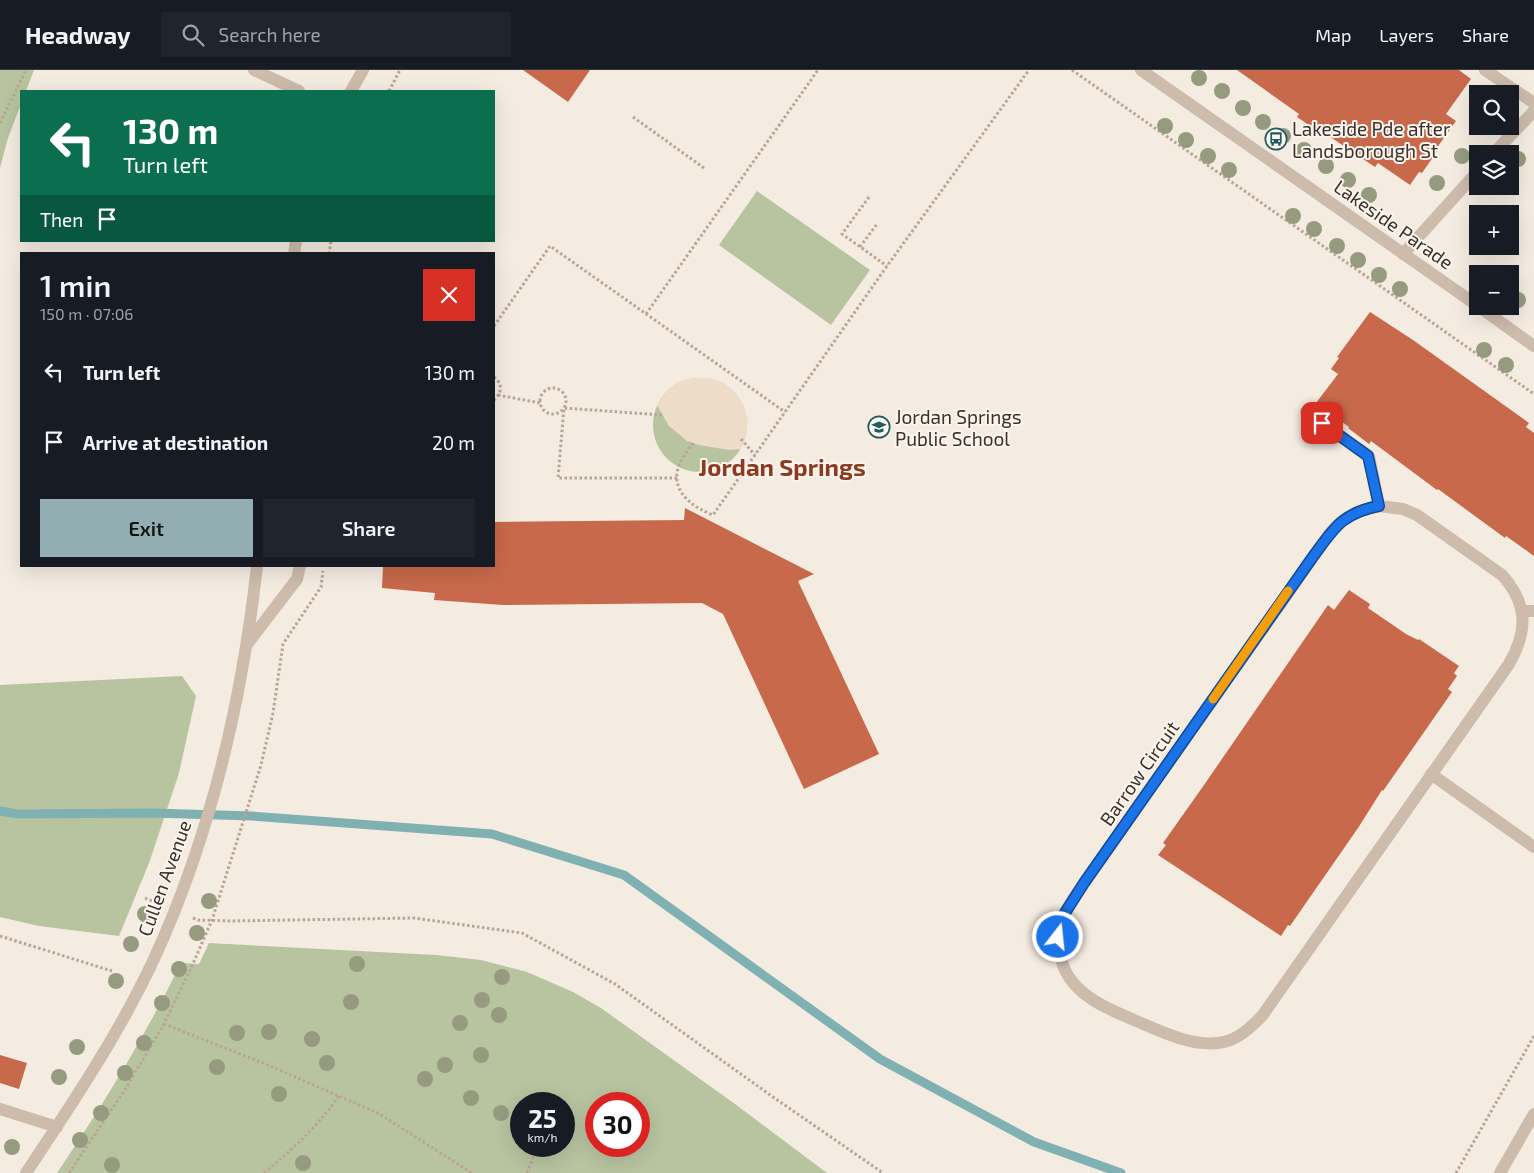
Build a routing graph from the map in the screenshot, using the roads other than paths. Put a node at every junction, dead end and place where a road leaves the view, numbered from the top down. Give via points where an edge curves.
1 (254, 70) edge
2 (363, 70) edge
3 (1141, 70) edge
4 (1486, 70) edge
5 (297, 90) edge
6 (353, 90) edge
7 (1534, 104) edge
8 (1534, 111) edge
9 (1502, 145) edge
10 (1469, 181) edge
11 (1403, 254) junction
12 (1469, 300) edge
13 (1491, 315) edge
14 (1534, 346) edge
15 (1306, 412) dead end
16 (1379, 506) junction
17 (257, 567) edge
18 (300, 567) edge
19 (1528, 611) edge
20 (248, 643) junction
21 (1431, 774) junction
22 (1534, 847) edge
23 (0, 1109) edge
24 (1534, 1114) edge
25 (57, 1127) junction
26 (26, 1173) edge
27 (1500, 1173) edge

1 - 5 street
2 - 6 street
3 - 11 street, Lakeside Parade
4 - 7 street
8 - 9 street
10 - 11 street
11 - 12 street, Lakeside Parade
13 - 14 street, Lakeside Parade
15 - 16 street via 1368,456
16 - 19 street, Barrow Circuit via 1403,509 1416,515 1490,566 1510,585
16 - 21 street, Barrow Circuit via 1353,513 1336,526 1073,899 1063,916 1058,937 1059,958 1067,976 1094,1002 1152,1028 1201,1043 1235,1039 1262,1016
17 - 20 street, Cullen Avenue
18 - 20 street via 296,579
19 - 21 street, Barrow Circuit via 1518,648 1509,664
20 - 25 street, Cullen Avenue via 222,767 188,876 153,960 130,1005
21 - 22 street
23 - 25 street
24 - 27 street
25 - 26 street, Cullen Avenue

